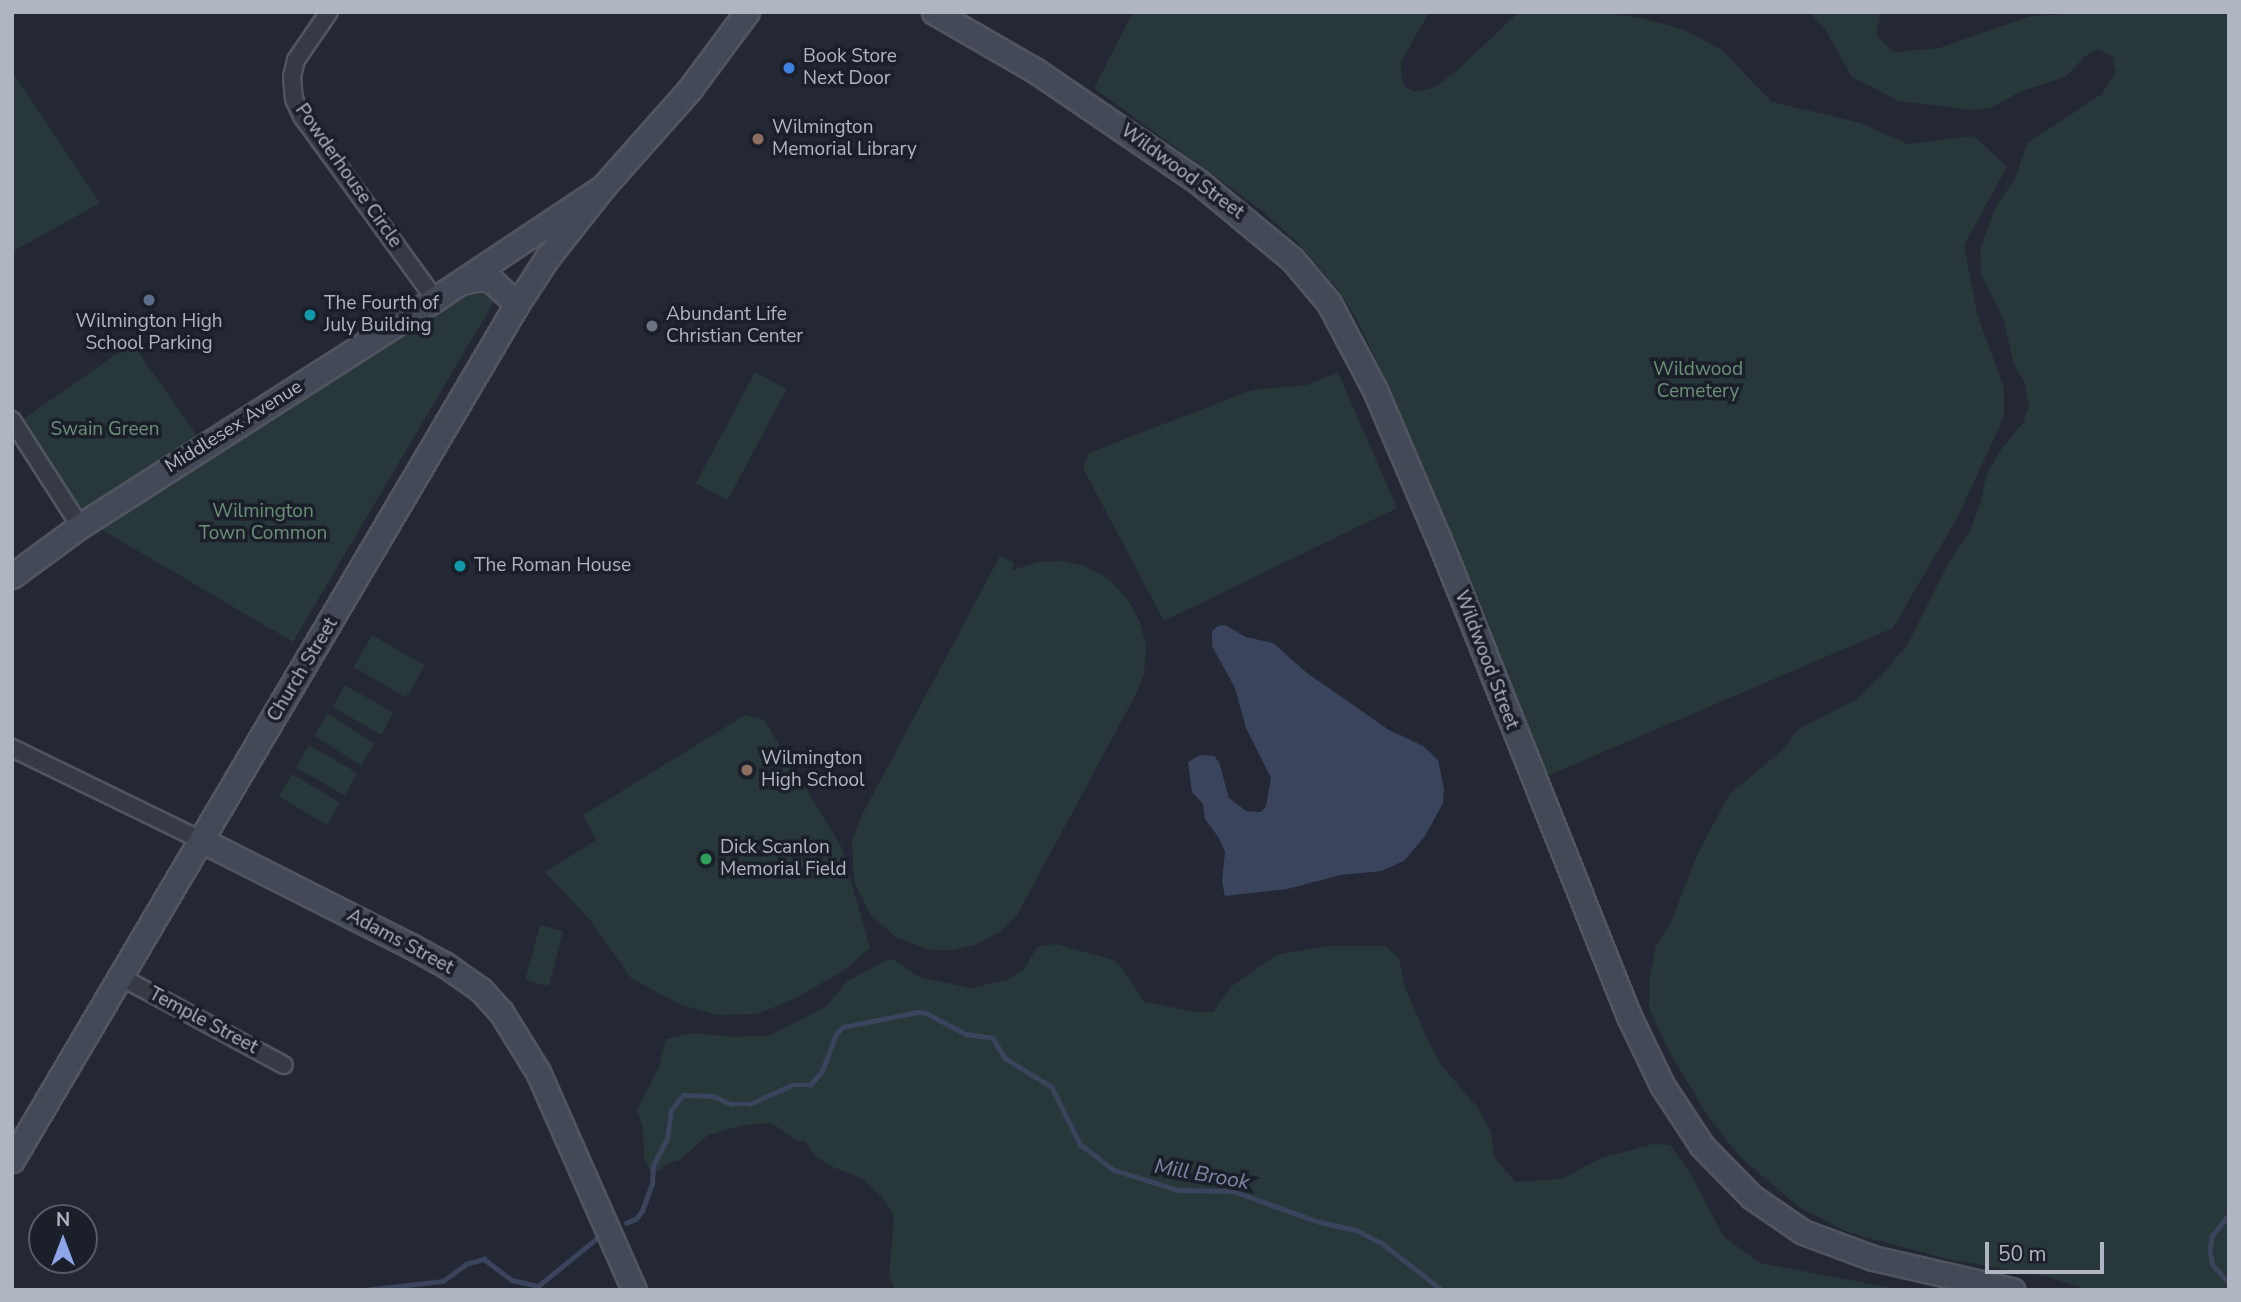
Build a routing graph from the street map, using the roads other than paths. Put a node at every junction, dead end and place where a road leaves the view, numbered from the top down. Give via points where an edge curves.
1 (330, 12) edge
2 (747, 12) edge
3 (933, 12) edge
4 (603, 187) junction
5 (459, 283) junction
6 (435, 299) junction
7 (517, 304) junction
8 (12, 420) edge
9 (80, 526) junction
10 (12, 576) edge
11 (12, 748) edge
12 (201, 840) junction
13 (121, 977) junction
14 (284, 1065) dead end
15 (12, 1160) edge
16 (634, 1290) edge
17 (2012, 1290) edge

1 - 6 street, Powderhouse Circle via 298,55 292,77 294,99
2 - 4 street, Middlesex Avenue via 689,90
3 - 17 street, Wildwood Street via 1036,71 1191,176 1292,259 1329,303 1375,390 1442,547 1628,1014 1661,1085 1702,1146 1752,1197 1803,1232 1873,1258
4 - 5 street, Middlesex Avenue
4 - 7 street, Church Street
5 - 6 street, Middlesex Avenue
5 - 7 street via 480,278 492,281
6 - 9 street, Middlesex Avenue
7 - 12 street, Church Street
8 - 9 street
9 - 10 street, Middlesex Avenue
11 - 12 street, Adams Street
12 - 13 street, Church Street
12 - 16 street, Adams Street via 420,951 481,990 501,1012 538,1072
13 - 14 street, Temple Street
13 - 15 street, Church Street

